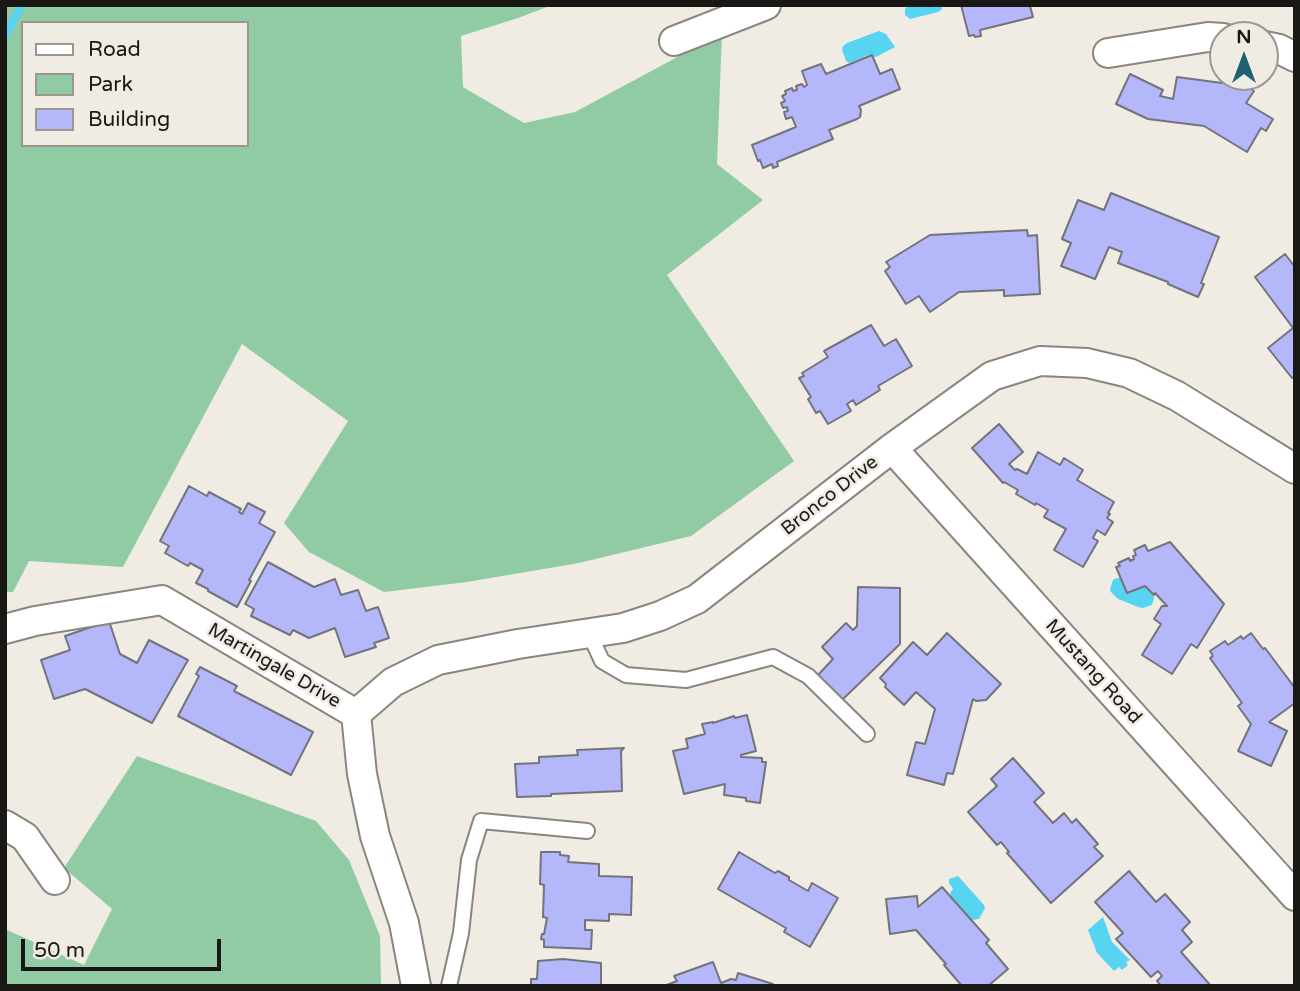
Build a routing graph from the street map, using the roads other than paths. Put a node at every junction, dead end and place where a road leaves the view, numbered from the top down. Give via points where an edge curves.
1 (766, 5) edge
2 (1209, 37) edge
3 (674, 41) dead end
4 (1279, 49) edge
5 (1108, 53) dead end
6 (1295, 57) edge
7 (892, 448) junction
8 (1295, 469) edge
9 (5, 629) edge
10 (589, 633) junction
11 (356, 714) junction
12 (867, 734) dead end
13 (5, 825) edge
14 (587, 831) dead end
15 (55, 880) dead end
16 (1295, 896) edge
17 (416, 986) edge
18 (449, 986) edge

1 - 3 street
2 - 5 street
4 - 6 street
7 - 8 street, Bronco Drive via 992,376 1040,361 1087,363 1129,373 1177,396
7 - 10 street, Bronco Drive via 697,599 623,628
7 - 16 street, Mustang Road
9 - 11 street, Martingale Drive via 162,600
10 - 11 street, Bronco Drive via 438,660 393,682
10 - 12 lane via 603,661 626,675 686,680 773,657 807,676
11 - 17 street, Martingale Drive via 375,836 404,923
13 - 15 street via 26,837
14 - 18 lane via 481,821 469,860 461,933

